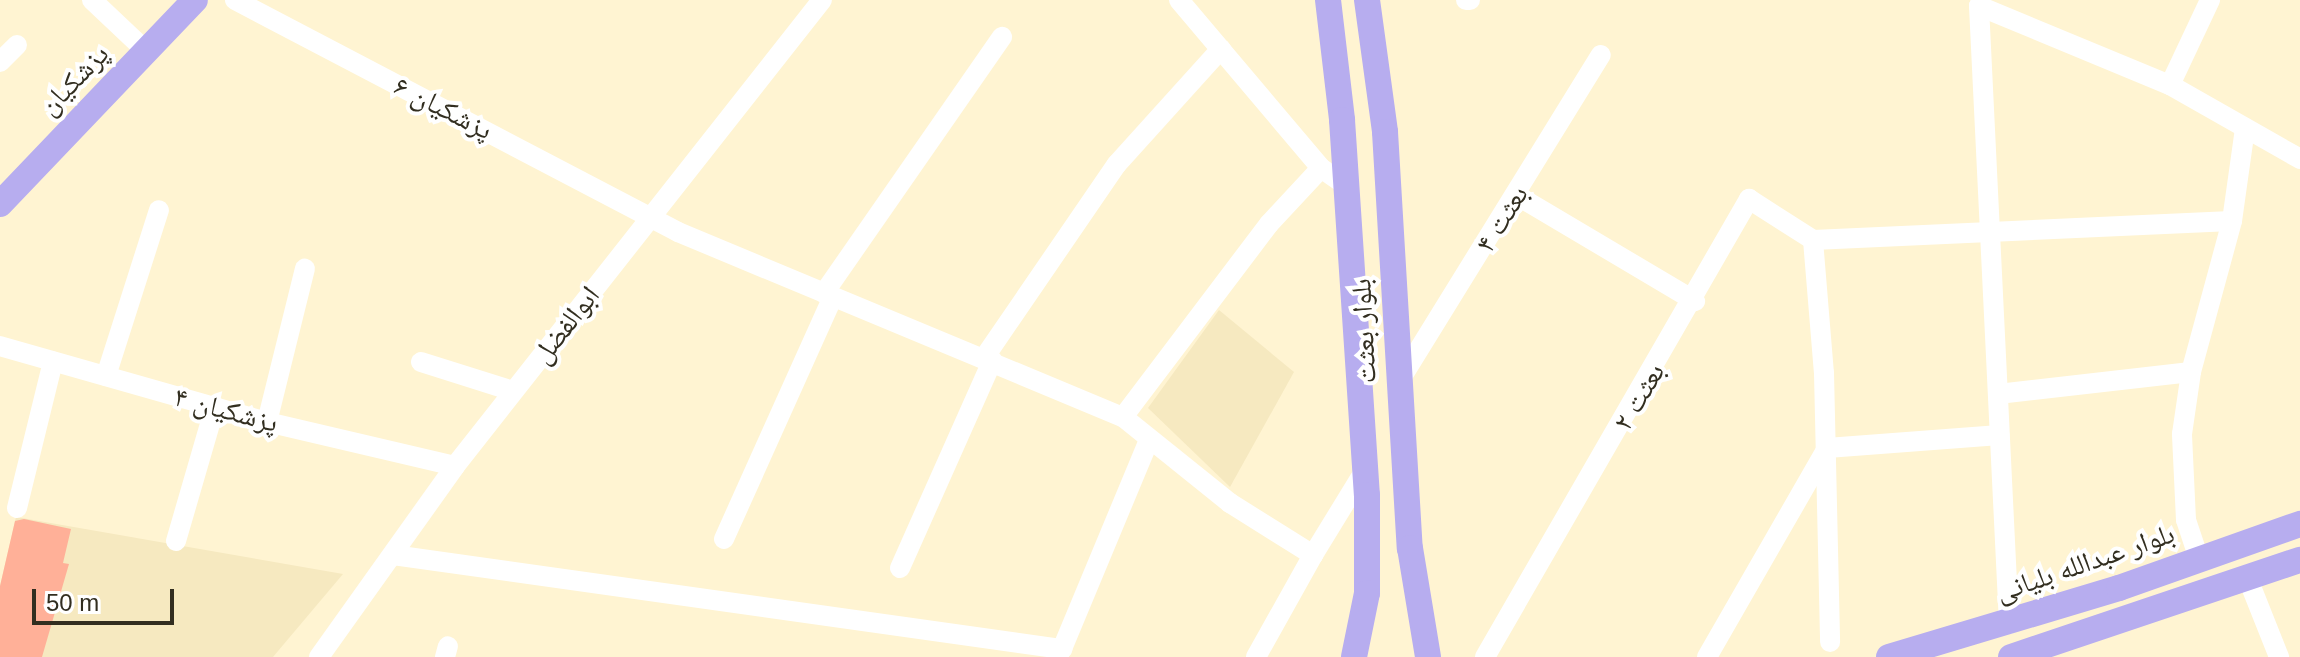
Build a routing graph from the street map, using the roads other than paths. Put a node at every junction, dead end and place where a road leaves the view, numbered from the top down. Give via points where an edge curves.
1 (92, 0) edge
2 (195, 0) edge
3 (235, 0) edge
4 (1328, 0) edge
5 (1367, 0) edge
6 (2210, 0) edge
7 (817, 2) edge
8 (1184, 2) edge
9 (1002, 37) dead end
10 (17, 45) dead end
11 (1221, 49) junction
12 (146, 51) junction
13 (1601, 55) dead end
14 (0, 62) edge
15 (2170, 85) junction
16 (2245, 128) junction
17 (2299, 157) edge
18 (1321, 168) junction
19 (1347, 186) junction
20 (1518, 196) junction
21 (0, 204) edge
22 (159, 210) dead end
23 (651, 216) junction
24 (2232, 221) junction
25 (1990, 227) junction
26 (1813, 240) junction
27 (305, 269) dead end
28 (828, 295) junction
29 (1695, 301) junction
30 (0, 346) edge
31 (988, 360) junction
32 (53, 361) junction
33 (421, 362) dead end
34 (2191, 372) junction
35 (106, 376) junction
36 (1400, 380) junction
37 (513, 391) junction
38 (1998, 394) junction
39 (215, 407) junction
40 (1123, 417) junction
41 (267, 422) junction
42 (2000, 435) junction
43 (1149, 440) junction
44 (1827, 448) junction
45 (455, 466) junction
46 (1365, 470) junction
47 (17, 508) dead end
48 (2300, 524) edge
49 (724, 539) dead end
50 (176, 541) dead end
51 (393, 555) junction
52 (1313, 555) junction
53 (2199, 559) junction
54 (2300, 560) edge
55 (900, 568) dead end
56 (2248, 579) junction
57 (2009, 624) junction
58 (1830, 642) dead end
59 (1003, 649) edge
60 (319, 657) edge
61 (1256, 657) edge
62 (1354, 657) edge
63 (1428, 657) edge
64 (1485, 657) edge
65 (1707, 657) edge
66 (1889, 657) edge
67 (2011, 657) edge
68 (2279, 657) edge

1 - 12 street
2 - 12 main road, پزشکیان
3 - 23 street, پزشکیان ۶
4 - 19 main road, بلوار بعثت
5 - 36 main road, بلوار بعثت via 1385,132
6 - 15 street
7 - 23 street, ابوالفضل
8 - 11 street
9 - 28 street
10 - 14 street
11 - 18 street
11 - 31 street via 1117,164
12 - 21 main road, پزشکیان
13 - 20 street, بعثت ۴
15 - 16 street
15 - 25 street via 1979,6
16 - 17 street
16 - 24 street
18 - 19 street
18 - 40 street via 1269,224
19 - 46 main road, بلوار بعثت
20 - 29 street
20 - 36 street, بعثت ۴
22 - 35 street
23 - 28 street, پزشکیان ۶
23 - 37 street, ابوالفضل
24 - 25 street
24 - 34 street
25 - 26 street
25 - 38 street
26 - 29 street, بعثت ۲ via 1749,199
26 - 44 street
27 - 41 street
28 - 31 street, پزشکیان ۶
28 - 49 street
29 - 64 street, بعثت ۲
30 - 32 street, پزشکیان ۴
31 - 40 street, پزشکیان ۶
31 - 55 street
32 - 35 street, پزشکیان ۴
32 - 47 street
33 - 37 street
34 - 38 street
34 - 53 street via 2182,434 2186,520
35 - 39 street, پزشکیان ۴
36 - 63 main road, بلوار بعثت via 1412,576
37 - 45 street, ابوالفضل
38 - 42 street
39 - 41 street, پزشکیان ۴
39 - 50 street
40 - 43 street, پزشکیان ۶
41 - 45 street, پزشکیان ۴
42 - 44 street
42 - 57 street
43 - 52 street, پزشکیان ۶ via 1230,503
43 - 59 street via 1062,649
44 - 58 street
44 - 65 street
45 - 51 street, ابوالفضل
46 - 52 street
46 - 62 main road, بلوار بعثت via 1367,593
48 - 53 main road, بلوار عبدالله بلیانی
51 - 59 street
51 - 60 street, ابوالفضل
52 - 61 street
53 - 57 main road, بلوار عبدالله بلیانی
54 - 56 main road
56 - 67 main road
56 - 68 street
57 - 66 main road, بلوار عبدالله بلیانی

